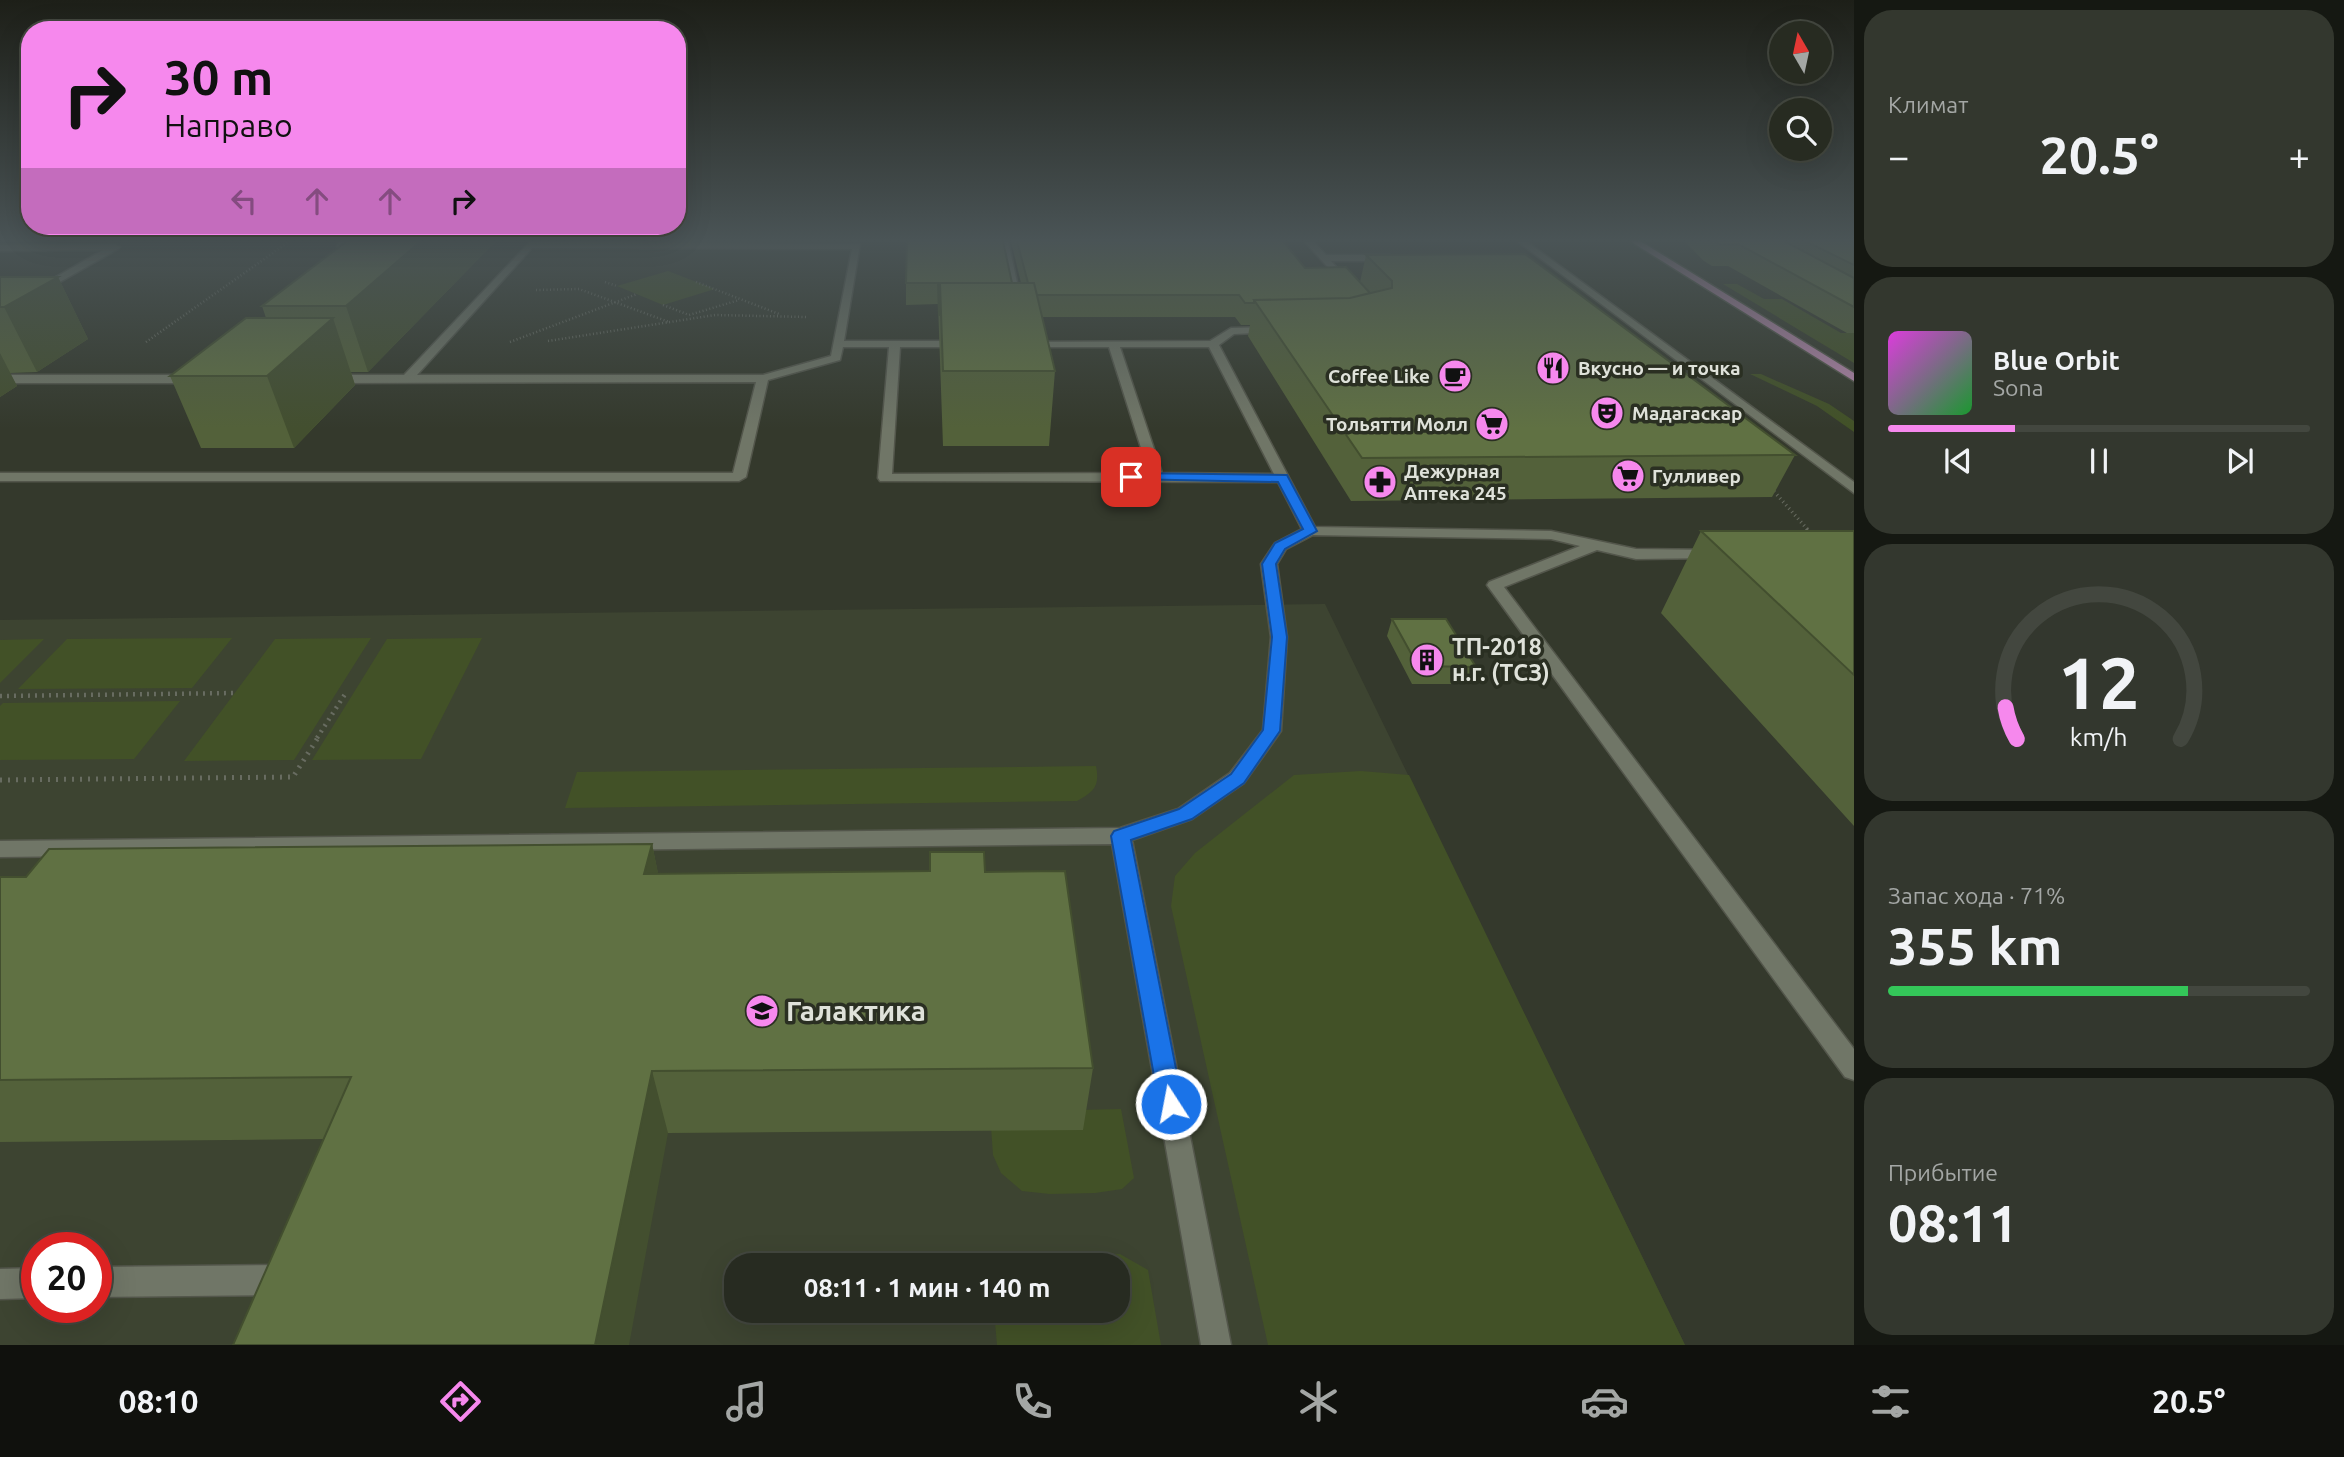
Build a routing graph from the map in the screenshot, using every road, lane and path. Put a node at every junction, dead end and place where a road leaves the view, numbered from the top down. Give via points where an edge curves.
1 (16, 304) edge
2 (201, 304) edge
3 (476, 304) edge
4 (609, 304) edge
5 (619, 304) edge
6 (729, 304) edge
7 (846, 304) edge
8 (1018, 304) edge
9 (1605, 304) edge
10 (1735, 304) edge
11 (663, 305) dead end
12 (0, 313) edge
13 (1020, 313) edge
14 (843, 318) junction
15 (669, 323) junction
16 (1287, 330) edge
17 (538, 343) dead end
18 (838, 344) junction
19 (895, 344) junction
20 (975, 344) edge
21 (1014, 344) edge
22 (1113, 344) junction
23 (1213, 344) junction
24 (499, 346) dead end
25 (763, 378) junction
26 (1854, 378) edge
27 (0, 379) edge
28 (94, 379) junction
29 (202, 379) edge
30 (312, 379) edge
31 (407, 379) junction
32 (0, 477) edge
33 (1157, 477) junction
34 (1283, 478) junction
35 (1766, 485) edge
36 (1854, 489) edge
37 (1310, 531) junction
38 (1816, 542) edge
39 (1596, 545) junction
40 (1730, 553) edge
41 (347, 691) dead end
42 (235, 694) dead end
43 (0, 695) edge
44 (0, 780) edge
45 (1121, 836) junction
46 (0, 849) edge
47 (1854, 1069) edge
48 (286, 1280) edge
49 (112, 1282) edge
50 (21, 1283) edge
51 (0, 1284) edge
52 (1216, 1345) edge

1 - 12 street
2 - 28 path
3 - 31 street
4 - 24 path
5 - 15 path
6 - 11 path via 689,316
7 - 14 street
8 - 13 street
9 - 36 street
10 - 26 main road
14 - 15 path via 715,316
14 - 18 street
15 - 17 path
16 - 23 street via 1231,331
18 - 19 street
18 - 25 street via 836,358
19 - 20 street
19 - 33 street via 885,478
21 - 22 street via 1027,339
22 - 23 street
22 - 33 street
23 - 34 street
25 - 31 street
25 - 32 street via 739,477
27 - 28 street
28 - 29 street
30 - 31 street
33 - 34 street
34 - 37 street
35 - 38 path
37 - 39 street via 1551,535
37 - 45 street via 1280,546 1269,564 1279,637 1272,731 1237,778 1185,814
39 - 40 street via 1636,554
39 - 47 street via 1495,585
41 - 44 path via 293,777
42 - 43 path
45 - 46 street
45 - 52 street
48 - 49 street
50 - 51 street

